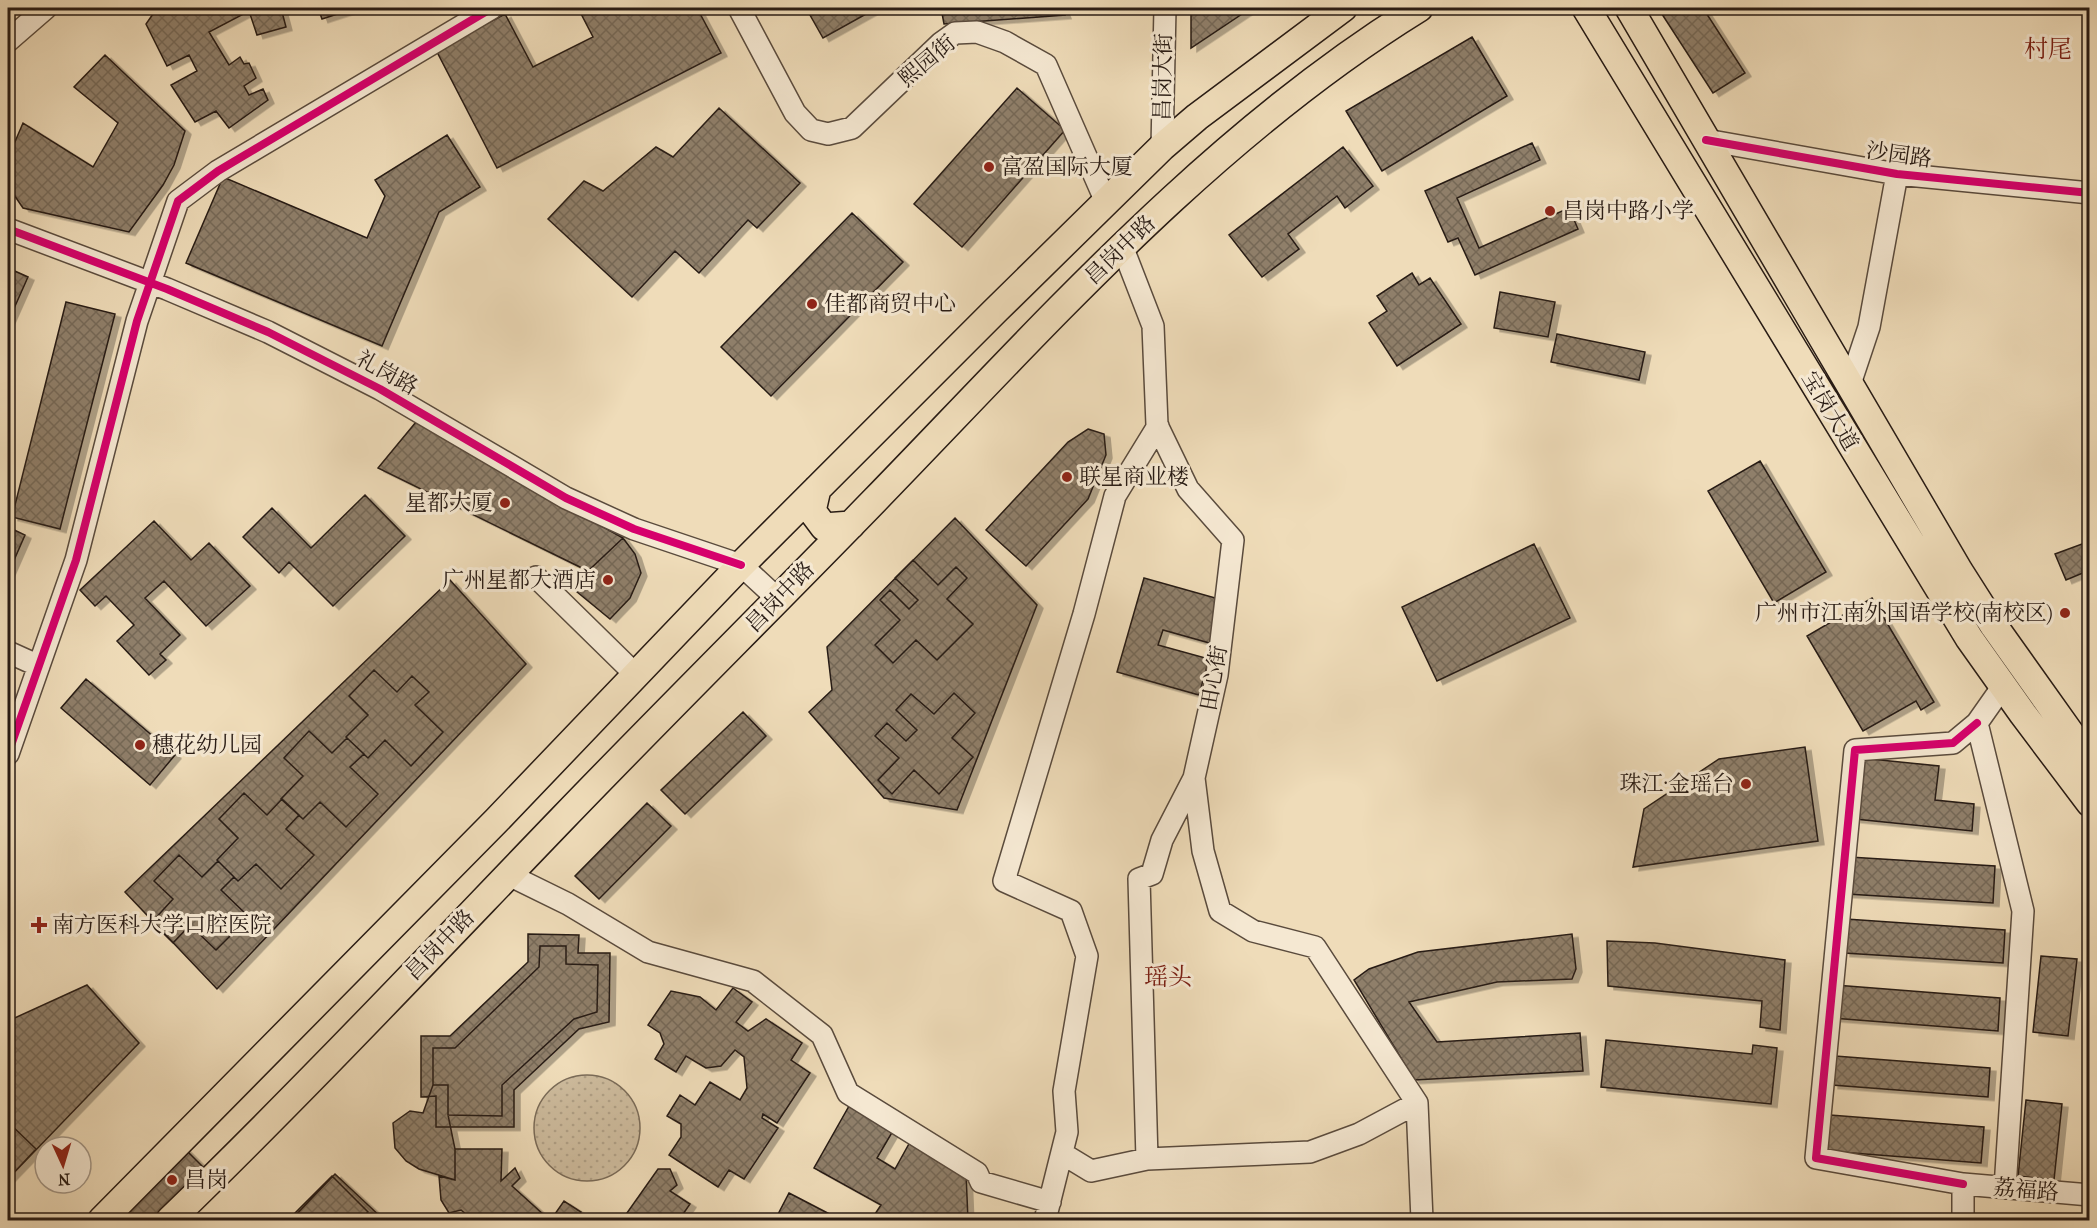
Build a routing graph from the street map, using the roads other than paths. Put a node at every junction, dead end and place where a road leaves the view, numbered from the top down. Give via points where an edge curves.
1 (46, 8) edge
2 (492, 8) edge
3 (739, 8) edge
4 (1165, 8) edge
5 (1343, 8) edge
6 (1419, 8) edge
7 (1586, 8) edge
8 (1629, 8) edge
9 (8, 41) edge
10 (1706, 140) junction
11 (1162, 147) junction
12 (1898, 174) junction
13 (2090, 193) edge
14 (1106, 202) junction
15 (8, 229) edge
16 (1122, 246) junction
17 (149, 282) junction
18 (1850, 384) junction
19 (1158, 426) junction
20 (817, 489) junction
21 (851, 525) junction
22 (741, 565) junction
23 (536, 577) dead end
24 (779, 600) junction
25 (8, 652) edge
26 (39, 666) junction
27 (636, 675) junction
28 (2003, 686) junction
29 (1977, 723) junction
30 (8, 754) edge
31 (2090, 761) edge
32 (1194, 778) junction
33 (2090, 803) edge
34 (509, 875) junction
35 (1417, 1103) junction
36 (1063, 1154) junction
37 (1147, 1159) junction
38 (1963, 1184) junction
39 (2005, 1188) junction
40 (2090, 1196) edge
41 (1048, 1211) edge
42 (102, 1221) edge
43 (170, 1221) edge
44 (1422, 1221) edge
45 (1964, 1221) edge

1 - 9 street
2 - 17 street via 218,171 178,201
3 - 14 street, 熙园街 via 795,113 811,130 828,134 852,128 955,33 977,32 1005,42 1046,65
4 - 11 street, 昌岗大街
5 - 11 main road, 昌岗中路
6 - 16 main road, 昌岗中路 via 1365,41 1288,101
7 - 28 main road, 宝岗大道 via 1969,638
8 - 10 main road, 宝岗大道
10 - 12 street, 沙园路
10 - 18 main road, 宝岗大道
11 - 14 main road, 昌岗中路
12 - 13 street, 沙园路
12 - 18 street via 1869,327
14 - 20 main road, 昌岗中路
15 - 17 street, 礼岗路
16 - 19 street, 田心街 via 1153,326
16 - 21 main road, 昌岗中路
17 - 22 street, 礼岗路 via 339,367 593,511
17 - 26 street via 76,560
18 - 31 main road, 宝岗大道 via 1994,626
19 - 32 street, 田心街 via 1188,489 1233,540 1217,675
19 - 36 street via 1115,496 1004,881 1071,910 1087,957 1064,1092 1067,1132
20 - 21 main road via 812,511 824,527
20 - 22 main road, 昌岗中路
21 - 24 main road, 昌岗中路
22 - 24 street, 礼岗路
22 - 27 main road, 昌岗中路
23 - 27 street
24 - 34 main road, 昌岗中路
25 - 26 street
26 - 30 street
27 - 42 main road, 昌岗中路
28 - 29 street
28 - 33 main road, 宝岗大道
29 - 38 street via 1953,743 1855,750 1816,1158
29 - 39 street via 2023,911
32 - 35 street, 田心街 via 1203,851 1220,911 1254,931 1315,947
32 - 37 street via 1162,840 1152,874 1139,879
34 - 41 street via 568,903 648,952 753,981 822,1035 848,1093 977,1173 981,1182
34 - 43 main road, 昌岗中路
35 - 37 street via 1359,1134 1310,1152
35 - 44 street
36 - 37 street via 1091,1171
36 - 41 street
38 - 39 street, 荔福路
38 - 45 street, 荔福路
39 - 40 street, 荔福路

